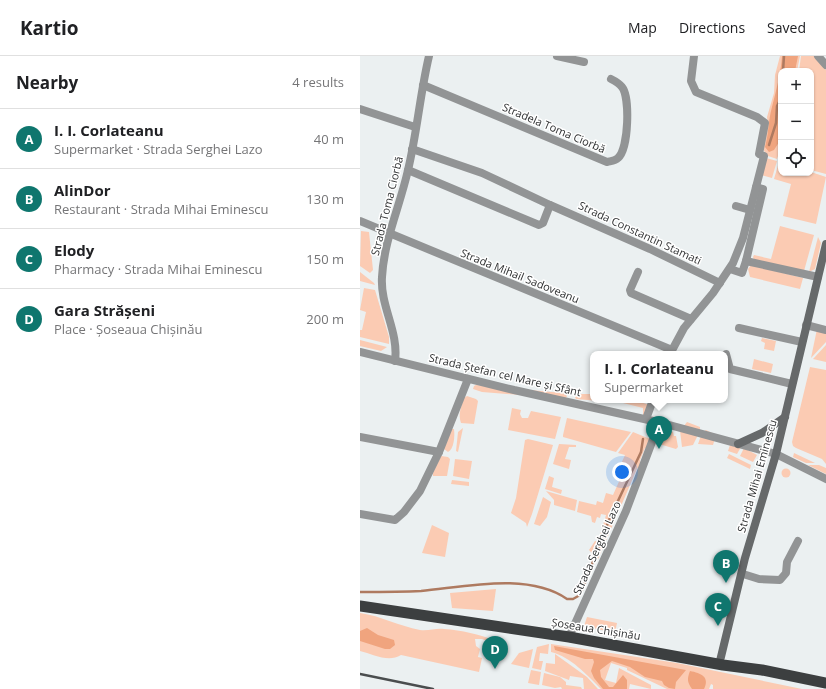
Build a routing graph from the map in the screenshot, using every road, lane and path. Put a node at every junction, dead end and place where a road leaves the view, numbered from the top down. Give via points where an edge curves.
1 (429, 56) edge
2 (557, 56) edge
3 (694, 56) edge
4 (818, 56) edge
5 (584, 62) dead end
6 (826, 65) edge
7 (611, 79) dead end
8 (423, 85) junction
9 (360, 110) edge
10 (415, 127) junction
11 (412, 149) junction
12 (408, 170) junction
13 (756, 187) junction
14 (550, 204) junction
15 (736, 206) dead end
16 (750, 210) junction
17 (360, 221) edge
18 (390, 234) junction
19 (826, 244) edge
20 (746, 261) junction
21 (730, 269) junction
22 (638, 272) dead end
23 (818, 277) junction
24 (720, 283) junction
25 (690, 319) junction
26 (806, 325) junction
27 (739, 328) dead end
28 (826, 330) edge
29 (802, 342) junction
30 (669, 351) edge
31 (672, 351) edge
32 (360, 352) edge
33 (395, 361) junction
34 (728, 362) edge
35 (468, 379) junction
36 (792, 384) junction
37 (652, 403) edge
38 (785, 417) junction
39 (646, 419) junction
40 (662, 423) junction
41 (360, 437) edge
42 (738, 444) junction
43 (439, 452) junction
44 (776, 454) junction
45 (826, 479) edge
46 (360, 514) edge
47 (798, 540) dead end
48 (743, 574) junction
49 (360, 606) edge
50 (569, 637) junction
51 (721, 665) junction
52 (826, 683) edge
53 (821, 689) edge

1 - 8 street, Strada Toma Ciorbă
2 - 5 street
3 - 13 street via 692,80 696,92 757,117 765,123
4 - 6 street
7 - 8 street, Stradela Toma Ciorbă via 622,87 624,93 627,129 619,157 607,162
8 - 10 street, Strada Toma Ciorbă
9 - 10 street
10 - 11 street, Strada Toma Ciorbă
11 - 12 street, Strada Toma Ciorbă
11 - 14 street, Strada Constantin Stamati via 482,173
12 - 14 street via 539,225 543,223
12 - 18 street, Strada Toma Ciorbă
13 - 16 street
13 - 20 street via 763,189
14 - 24 street, Strada Constantin Stamati
15 - 16 street
16 - 21 street via 743,238
17 - 18 street, Strada Mihail Sadoveanu
18 - 30 street, Strada Mihail Sadoveanu
18 - 33 street, Strada Toma Ciorbă via 382,279 383,295 396,348
19 - 23 main road, Strada Mihai Eminescu
20 - 21 street via 742,273
20 - 23 street
21 - 24 street
22 - 25 street via 631,293
23 - 26 main road, Strada Mihai Eminescu
24 - 25 street
25 - 31 street
26 - 28 street
26 - 29 main road, Strada Mihai Eminescu
27 - 29 street
29 - 36 main road, Strada Mihai Eminescu
32 - 33 street, Strada Ștefan cel Mare și Sfânt
33 - 35 street, Strada Ștefan cel Mare și Sfânt
34 - 36 street via 730,369
35 - 39 street, Strada Ștefan cel Mare și Sfânt
35 - 43 street
36 - 38 main road, Strada Mihai Eminescu
37 - 39 street
38 - 42 main road via 762,433
38 - 44 main road, Strada Mihai Eminescu
39 - 40 street, Strada Ștefan cel Mare și Sfânt
40 - 42 street, Strada Ștefan cel Mare și Sfânt
40 - 50 street, Strada Serghei Lazo via 655,434 626,511
41 - 43 street
42 - 44 street, Strada Ștefan cel Mare și Sfânt
43 - 46 street via 420,492 399,517 390,520
44 - 45 street, Strada Ștefan cel Mare și Sfânt
44 - 48 main road, Strada Mihai Eminescu via 745,558
47 - 48 street via 787,562 786,573 780,580 759,579
48 - 51 main road, Strada Mihai Eminescu via 724,640
49 - 50 highway, Șoseaua Chișinău
50 - 51 highway, Șoseaua Chișinău
51 - 52 highway, Șoseaua Chișinău
51 - 53 highway

